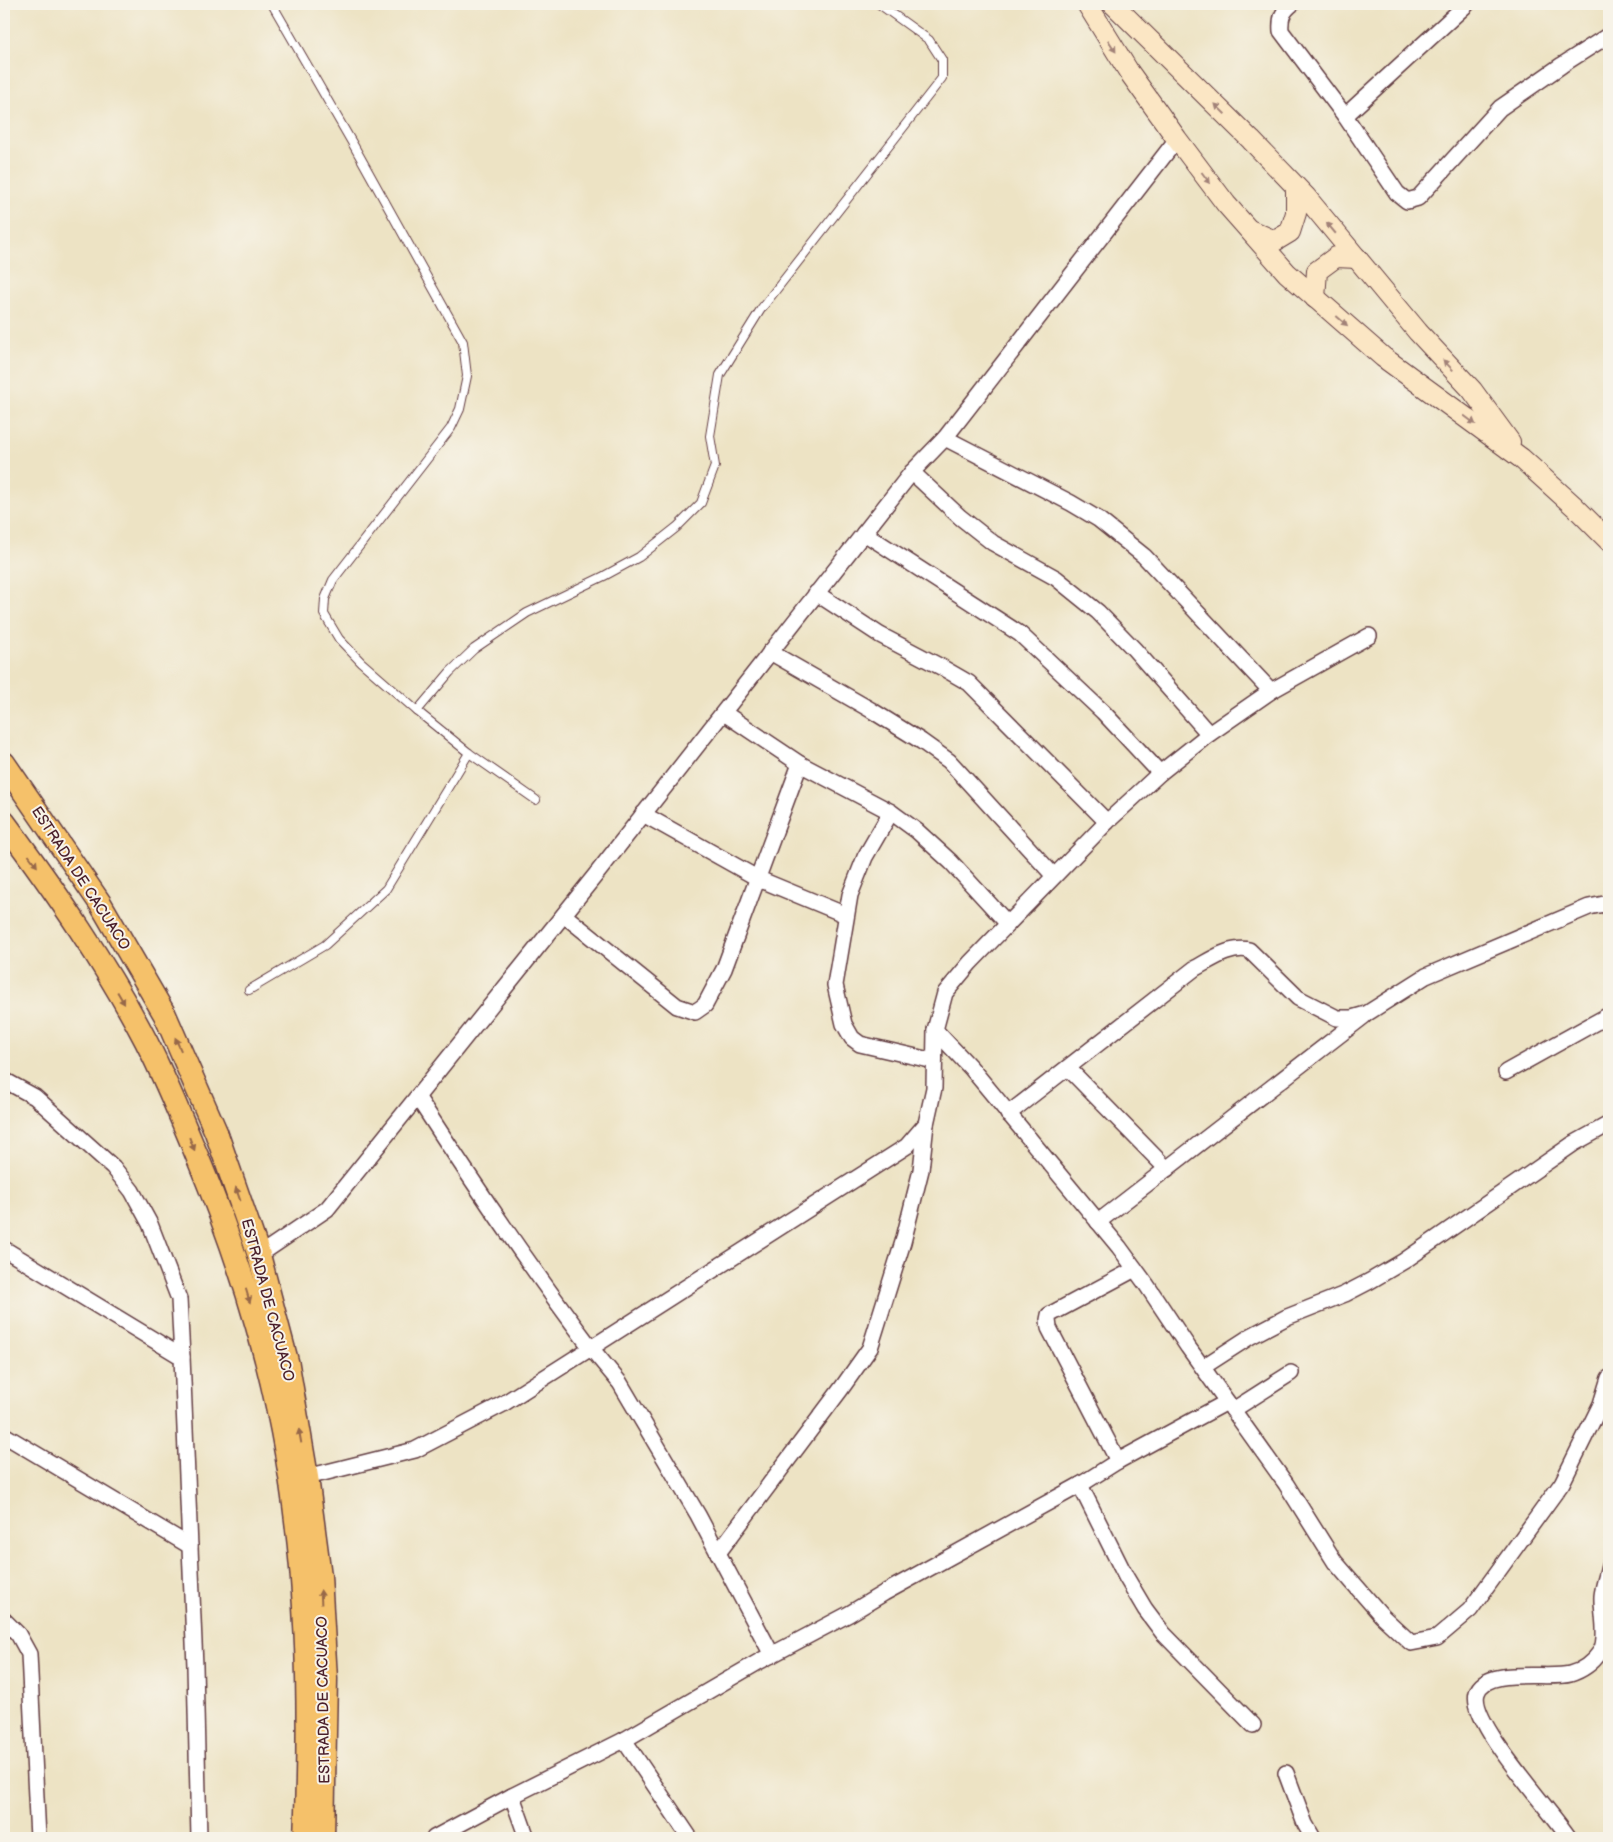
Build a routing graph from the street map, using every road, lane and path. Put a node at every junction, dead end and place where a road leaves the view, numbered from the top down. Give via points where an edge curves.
1 (272, 4) edge
2 (878, 4) edge
3 (1087, 4) edge
4 (1113, 4) edge
5 (1292, 4) edge
6 (1467, 4) edge
7 (1609, 36) edge
8 (1345, 116) junction
9 (1176, 139) junction
10 (1296, 187) junction
11 (1248, 229) junction
12 (1356, 258) junction
13 (1315, 298) junction
14 (945, 438) junction
15 (1521, 458) junction
16 (912, 472) junction
17 (864, 533) junction
18 (1609, 541) edge
19 (816, 593) junction
20 (1369, 636) dead end
21 (770, 652) junction
22 (1272, 691) junction
23 (418, 711) junction
24 (724, 713) junction
25 (1208, 734) junction
26 (469, 753) junction
27 (4, 763) edge
28 (800, 764) junction
29 (1160, 773) junction
30 (536, 800) dead end
31 (891, 812) junction
32 (643, 814) junction
33 (4, 822) edge
34 (1107, 822) junction
35 (1054, 876) junction
36 (759, 879) junction
37 (1609, 908) edge
38 (564, 915) junction
39 (846, 915) junction
40 (1008, 924) junction
41 (249, 990) dead end
42 (1366, 1014) junction
43 (1609, 1016) edge
44 (935, 1030) junction
45 (934, 1061) junction
46 (1068, 1068) junction
47 (1506, 1072) dead end
48 (4, 1080) edge
49 (418, 1098) junction
50 (1008, 1114) junction
51 (926, 1124) junction
52 (1609, 1124) edge
53 (1167, 1169) junction
54 (1098, 1222) junction
55 (4, 1250) edge
56 (259, 1255) junction
57 (1135, 1269) junction
58 (591, 1348) junction
59 (182, 1357) junction
60 (1203, 1367) junction
61 (1291, 1373) dead end
62 (1609, 1378) edge
63 (1230, 1406) junction
64 (4, 1435) edge
65 (1118, 1461) junction
66 (308, 1477) junction
67 (1080, 1485) junction
68 (190, 1546) junction
69 (718, 1553) junction
70 (1609, 1566) edge
71 (4, 1620) edge
72 (772, 1656) junction
73 (1253, 1725) dead end
74 (624, 1740) junction
75 (1286, 1773) dead end
76 (512, 1796) junction
77 (38, 1838) edge
78 (199, 1838) edge
79 (305, 1838) edge
80 (323, 1838) edge
81 (434, 1838) edge
82 (527, 1838) edge
83 (690, 1838) edge
84 (1312, 1838) edge
85 (1569, 1838) edge

1 - 23 lane via 463,342 467,376 460,409 451,428 333,580 325,599 324,614 339,638 361,662
2 - 23 lane via 929,40 942,60 942,78 761,309 720,375 710,436 714,466 702,503 640,557 527,613 474,649
3 -> 9 street
10 -> 4 street
5 - 8 street via 1283,11 1281,30
6 - 8 street
7 - 8 street via 1500,108 1418,198 1407,201 1397,193
9 -> 11 street
9 - 14 street
10 - 11 street via 1296,213 1290,232 1275,241
12 -> 10 street
11 - 13 street via 1287,273
12 - 13 street via 1336,257 1317,271
15 -> 12 street via 1472,390
13 -> 15 street via 1383,357
14 - 16 street
14 - 22 street via 1098,519 1144,556
15 - 18 street
16 - 17 street
16 - 25 street via 993,543 1056,578 1098,612
17 - 19 street
17 - 29 street via 1020,634 1103,712
19 - 21 street
19 - 34 street via 880,635 969,683
20 - 22 street
21 - 24 street
21 - 35 street via 921,740 949,761
22 - 25 street
23 - 26 lane
24 - 28 street
24 - 32 street
25 - 29 street
26 - 30 lane
26 - 41 lane via 386,889 325,944
56 -> 27 main road, ESTRADA DE CACUACO via 216,1132 165,1015 100,903
28 - 31 street
28 - 36 street
29 - 34 street
31 - 39 street via 865,857
31 - 40 street via 935,846
32 - 36 street
32 - 38 street
33 -> 79 main road, ESTRADA DE CACUACO via 60,898 146,1040 210,1188 257,1327 282,1431 304,1598 308,1685
34 - 35 street
35 - 40 street
36 - 38 street via 706,1006 695,1012 678,1006
36 - 39 street
37 - 42 street via 1604,904 1589,907 1426,976
38 - 49 street
39 - 45 street via 835,985 844,1024 852,1038 860,1044
40 - 44 street via 945,994
42 - 46 street via 1337,1018 1298,998 1249,950 1228,951 1194,969
42 - 53 street
43 - 47 street
44 - 45 street
44 - 50 street
45 - 51 street via 934,1088
46 - 50 street
46 - 53 street
48 - 59 street via 35,1097 113,1167 132,1191 150,1224 179,1298
49 - 56 street via 327,1209
49 - 58 street via 537,1276
50 - 54 street
51 - 58 street via 907,1146
51 - 69 street via 919,1179 870,1348
52 - 60 street via 1573,1144 1404,1261 1345,1294 1251,1336
53 - 54 street
54 - 57 street
55 - 59 street
66 -> 56 main road, ESTRADA DE CACUACO via 288,1365
57 - 60 street
57 - 65 street via 1049,1314 1048,1320 1049,1328
58 - 66 street via 503,1404 415,1450
58 - 69 street via 620,1383
59 - 68 street
60 - 63 street
61 - 63 street
62 - 63 street via 1601,1404 1562,1483 1470,1610 1437,1638 1412,1643 1382,1616 1336,1562
63 - 65 street
64 - 68 street
65 - 67 street
80 -> 66 main road, ESTRADA DE CACUACO via 326,1679 320,1576
67 - 72 street
67 - 73 street via 1145,1609
68 - 78 street
69 - 72 street
70 - 85 street via 1602,1595 1604,1634 1601,1651 1586,1667 1555,1676 1506,1676 1485,1683 1477,1692 1476,1705 1488,1731
71 - 77 street via 18,1634 29,1654
72 - 74 street
74 - 76 street
74 - 83 street
75 - 84 street
76 - 81 street
76 - 82 street

